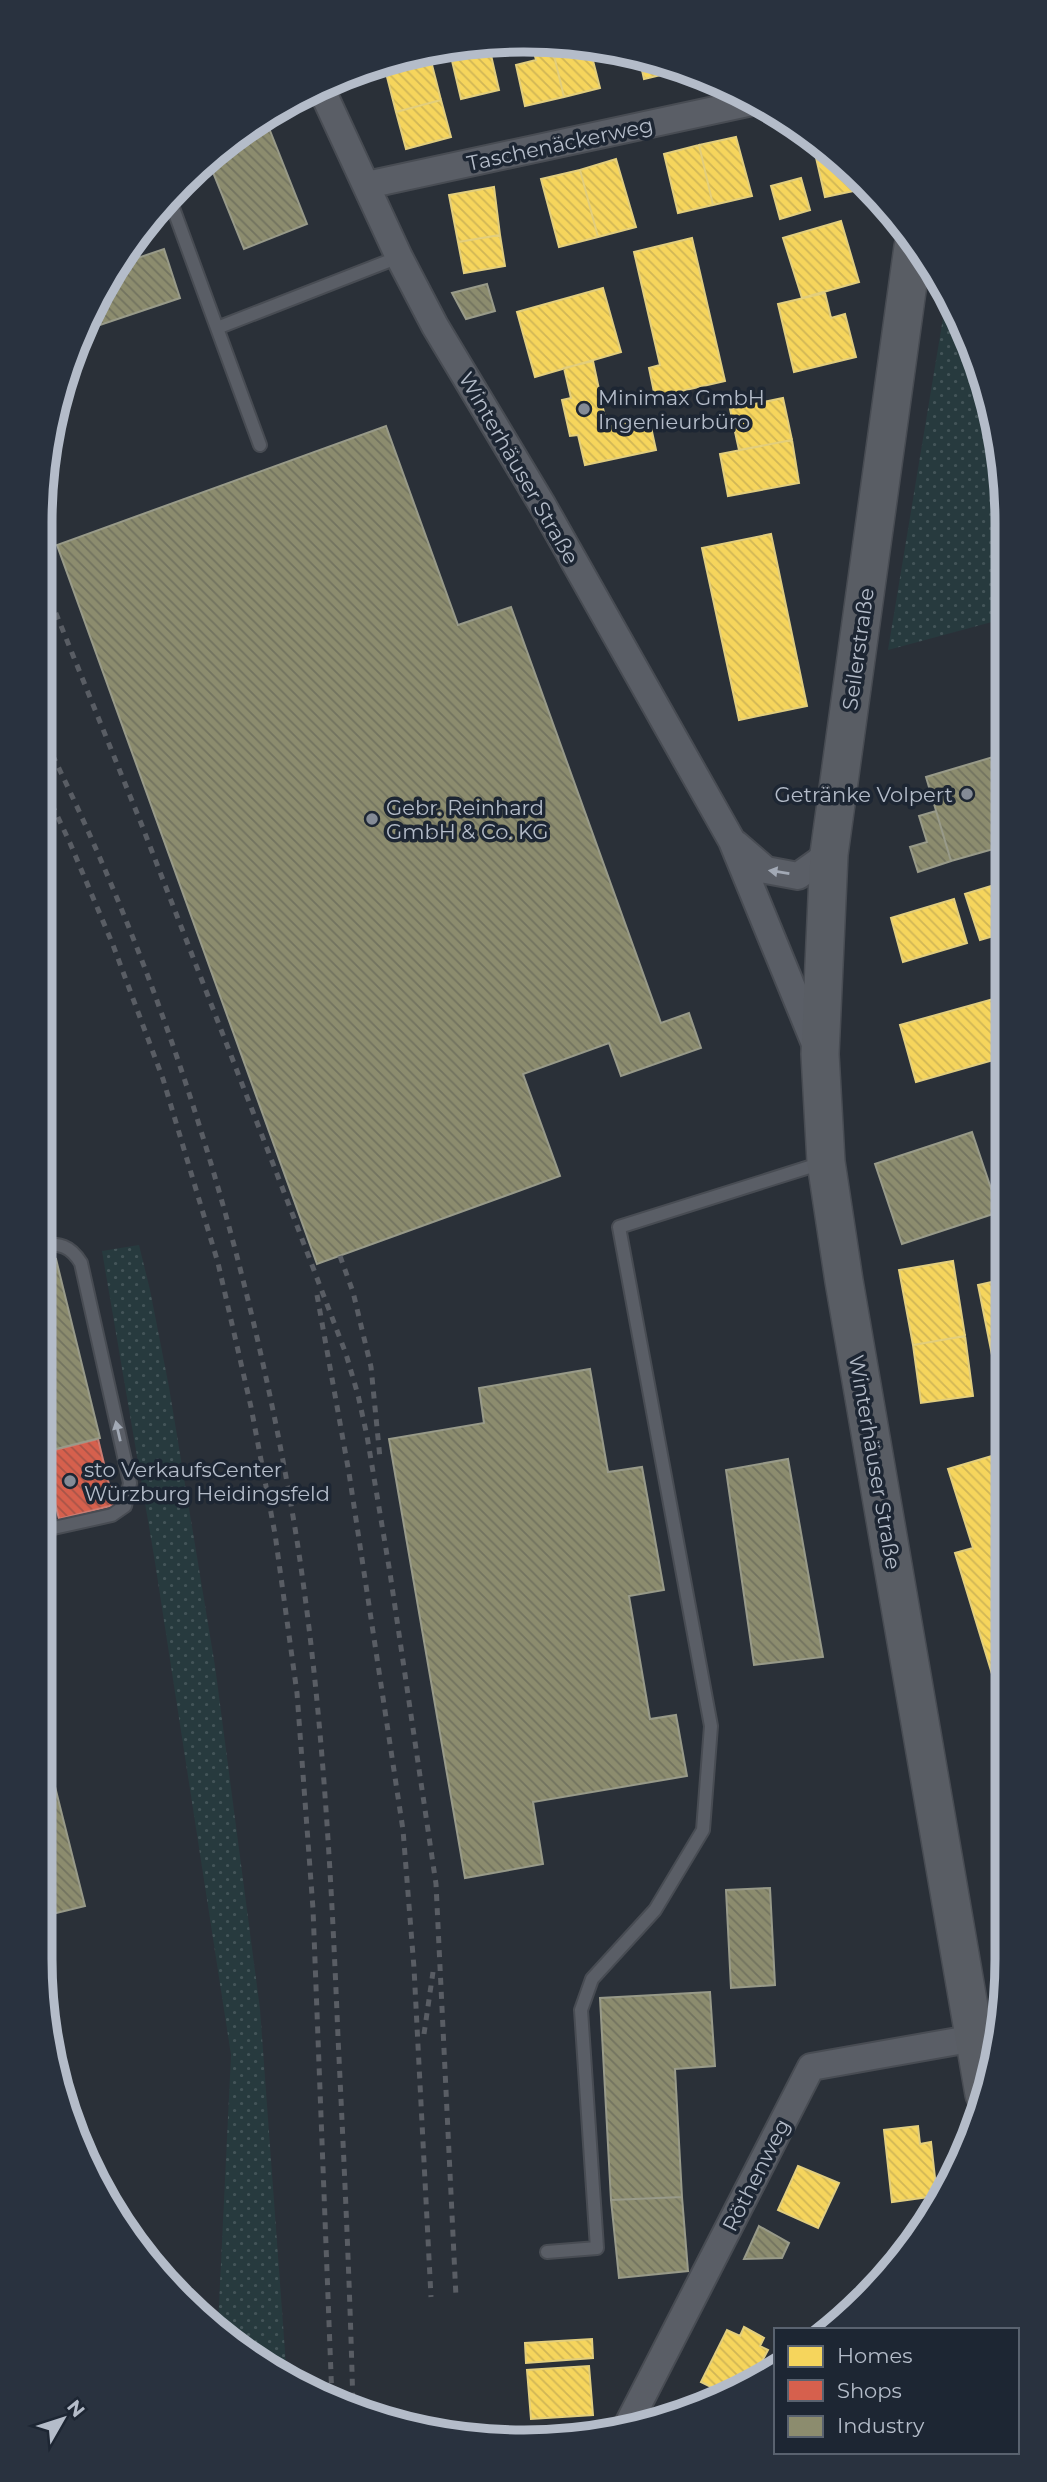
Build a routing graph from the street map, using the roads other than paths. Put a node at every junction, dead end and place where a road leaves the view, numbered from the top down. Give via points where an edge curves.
1 (325, 96) edge
2 (739, 105) edge
3 (367, 186) junction
4 (173, 208) edge
5 (399, 257) junction
6 (912, 257) edge
7 (217, 328) junction
8 (260, 445) dead end
9 (732, 841) junction
10 (829, 854) junction
11 (820, 1054) junction
12 (826, 1162) junction
13 (52, 1244) edge
14 (52, 1528) edge
15 (975, 2038) junction
16 (980, 2070) edge
17 (547, 2252) dead end
18 (632, 2416) edge

1 - 3 street, Winterhäuser Straße
2 - 3 street, Taschenäckerweg
3 - 5 street, Winterhäuser Straße
4 - 7 lane
5 - 7 lane
5 - 9 street, Winterhäuser Straße
6 - 10 main road, Seilerstraße
7 - 8 lane
10 -> 9 street, Winterhäuser Straße via 797,876 766,870
9 - 11 street, Winterhäuser Straße
10 - 11 main road, Seilerstraße
11 - 12 main road, Winterhäuser Straße
12 - 15 main road, Winterhäuser Straße
12 - 17 lane via 619,1227 711,1726 703,1830 655,1910 592,1979 581,2010 597,2248
14 -> 13 lane via 112,1515 125,1506 130,1483 81,1263 73,1251
15 - 16 main road, Winterhäuser Straße
15 - 18 street, Röthenweg via 811,2067

